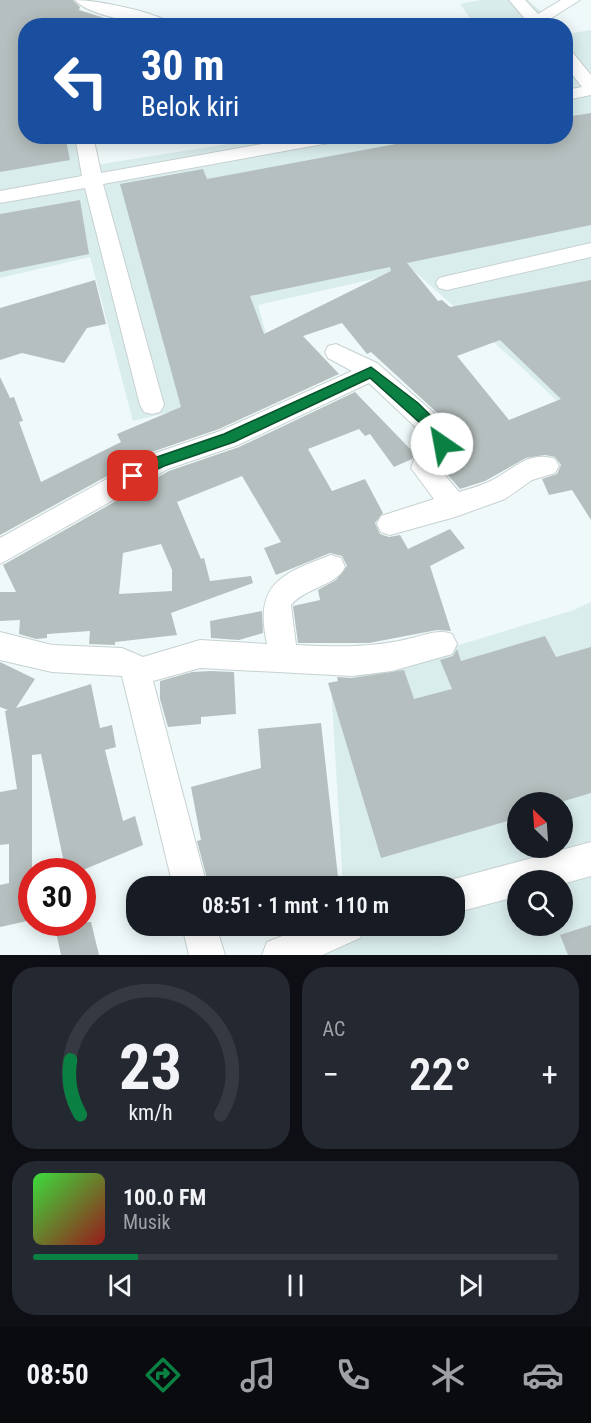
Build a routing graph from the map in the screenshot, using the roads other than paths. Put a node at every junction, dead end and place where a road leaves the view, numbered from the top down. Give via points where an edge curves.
1 (84, 0) edge
2 (517, 0) edge
3 (572, 0) edge
4 (142, 18) edge
5 (533, 18) edge
6 (545, 18) edge
7 (573, 65) edge
8 (591, 88) edge
9 (573, 92) edge
10 (86, 144) edge
11 (296, 144) edge
12 (93, 182) junction
13 (0, 197) edge
14 (591, 250) edge
15 (447, 283) dead end
16 (336, 352) dead end
17 (371, 372) junction
18 (152, 405) dead end
19 (546, 466) dead end
20 (455, 506) junction
21 (390, 524) dead end
22 (0, 552) edge
23 (331, 567) dead end
24 (442, 644) dead end
25 (0, 646) edge
26 (284, 658) junction
27 (136, 673) junction
28 (591, 859) edge
29 (187, 876) edge
30 (465, 893) edge
31 (202, 936) edge
32 (325, 936) edge
33 (207, 955) edge
34 (280, 955) edge

1 - 4 street
2 - 5 street
3 - 6 street
7 - 8 street
8 - 9 street
10 - 12 street
11 - 12 street
12 - 13 street
12 - 18 street
14 - 15 street
16 - 17 street
17 - 20 street via 440,436 441,447 424,468
17 - 22 street via 229,438 159,462
19 - 20 street via 525,471 496,492
20 - 21 street
23 - 26 street via 295,585 279,600 276,608
24 - 26 street via 366,661
25 - 27 street via 56,661 125,662
26 - 27 street via 200,654
27 - 29 street
28 - 30 street
31 - 33 street
32 - 34 street

